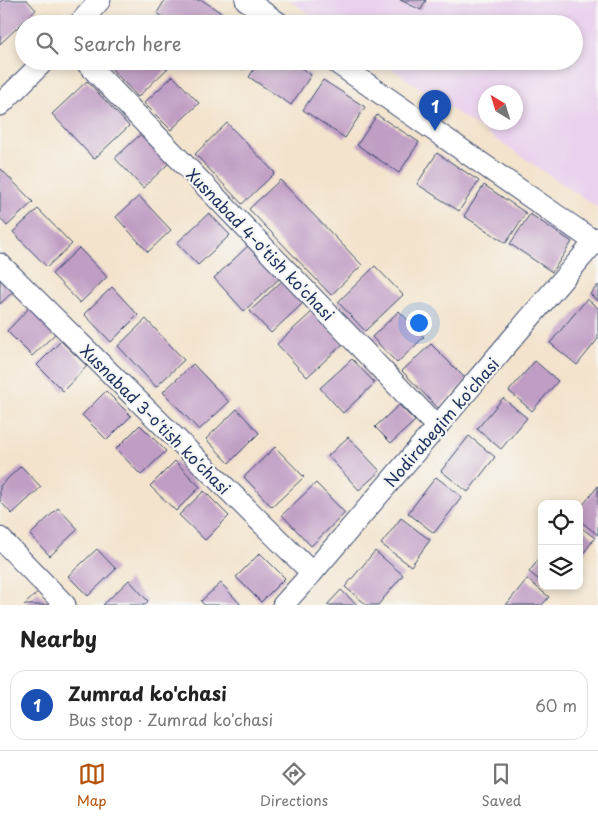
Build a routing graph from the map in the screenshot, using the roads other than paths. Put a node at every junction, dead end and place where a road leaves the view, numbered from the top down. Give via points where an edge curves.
1 (100, 0) edge
2 (246, 0) edge
3 (87, 15) edge
4 (267, 15) edge
5 (35, 70) edge
6 (95, 70) edge
7 (347, 70) edge
8 (0, 105) edge
9 (597, 241) edge
10 (0, 264) edge
11 (437, 427) junction
12 (0, 538) edge
13 (312, 573) junction
14 (65, 605) edge
15 (283, 605) edge

1 - 3 street
2 - 4 street
5 - 8 street
6 - 11 street, Xusnabad 4-o'tish ko'chasi
7 - 9 street
9 - 11 street, Nodirabegim ko'chasi
10 - 13 street, Xusnabad 3-o'tish ko'chasi
11 - 13 street, Nodirabegim ko'chasi
12 - 14 street
13 - 15 street, Nodirabegim ko'chasi

